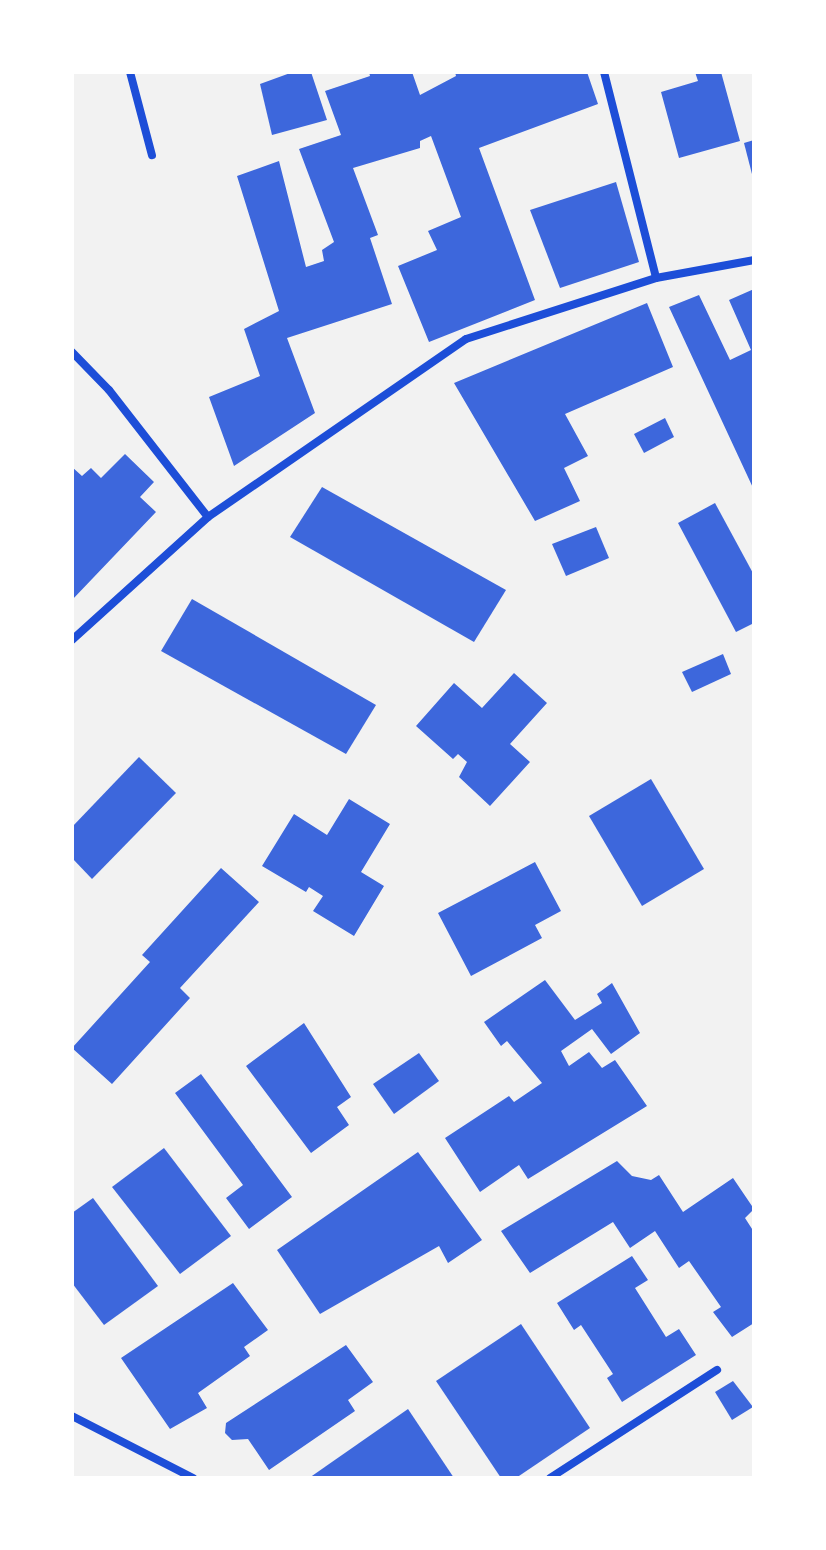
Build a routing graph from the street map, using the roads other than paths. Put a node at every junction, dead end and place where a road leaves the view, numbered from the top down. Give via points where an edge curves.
1 (130, 72) edge
2 (604, 72) edge
3 (152, 155) dead end
4 (754, 260) edge
5 (656, 278) junction
6 (72, 352) edge
7 (208, 517) junction
8 (72, 640) edge
9 (717, 1370) dead end
10 (72, 1416) edge
11 (193, 1478) edge
12 (550, 1478) edge

1 - 3 street
2 - 5 street
4 - 5 street
5 - 7 street via 466,339
6 - 7 street via 109,390
7 - 8 street
9 - 12 street
10 - 11 street

